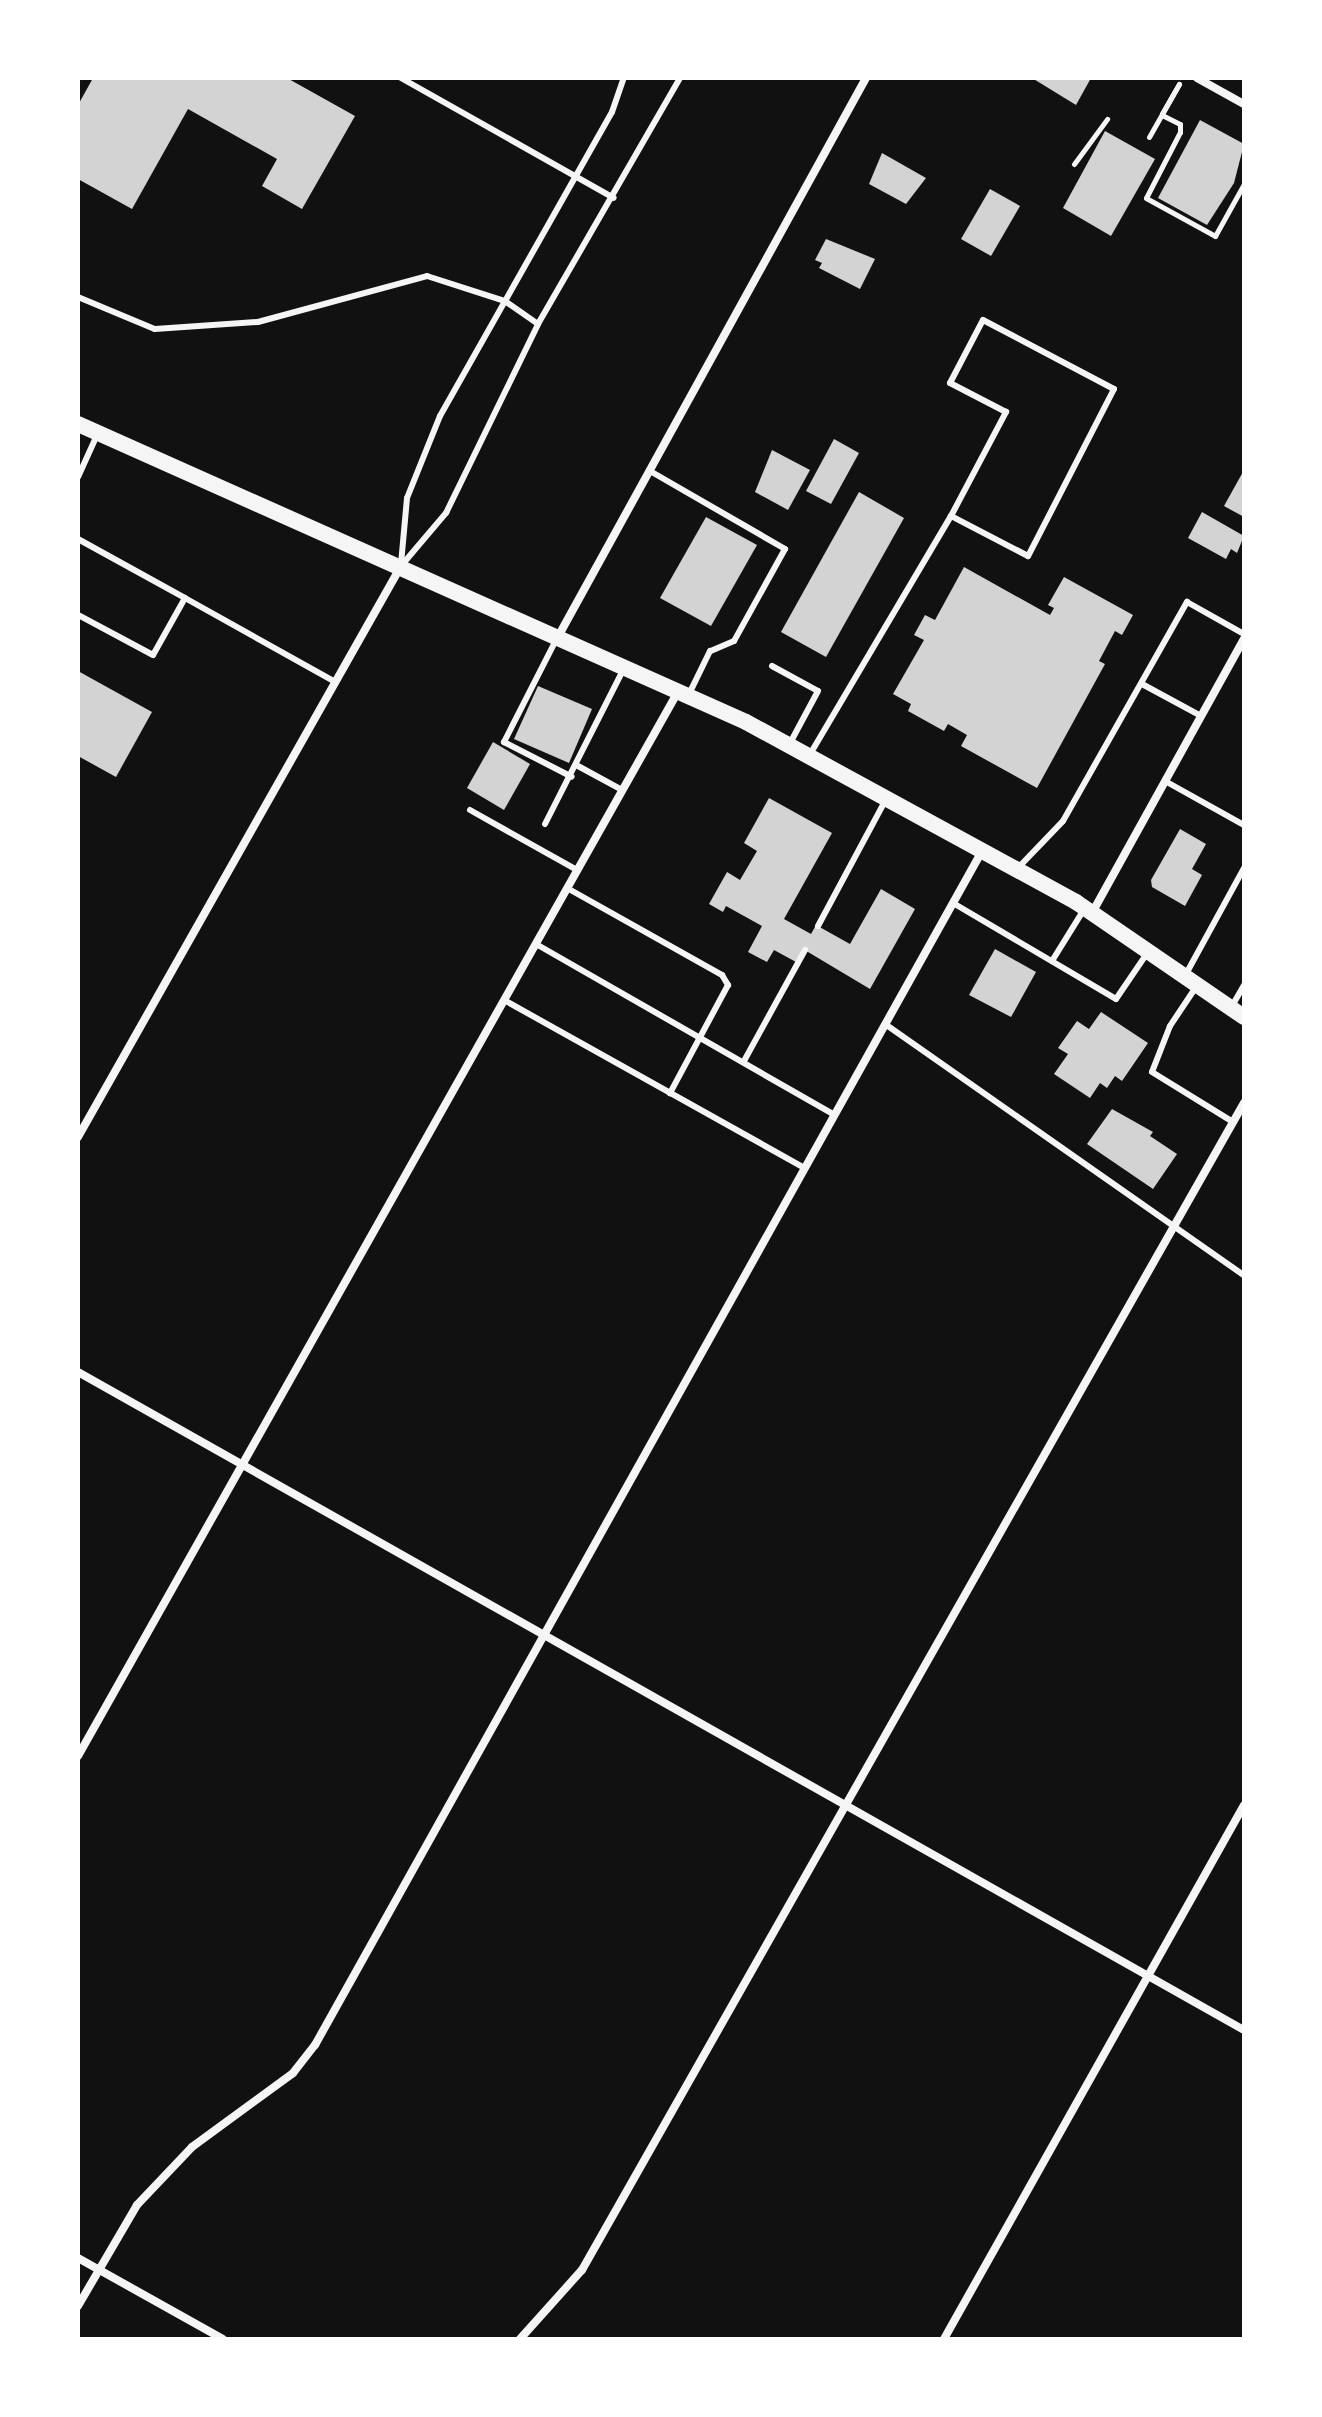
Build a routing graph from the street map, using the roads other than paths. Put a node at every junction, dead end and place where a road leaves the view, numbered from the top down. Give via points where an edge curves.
1 (401, 78) edge
2 (624, 78) edge
3 (680, 78) edge
4 (866, 78) edge
5 (1197, 78) edge
6 (1244, 104) edge
7 (576, 176) junction
8 (614, 198) junction
9 (78, 297) edge
10 (505, 301) junction
11 (538, 324) junction
12 (78, 424) edge
13 (98, 432) junction
14 (650, 471) junction
15 (78, 477) edge
16 (951, 516) junction
17 (78, 539) edge
18 (401, 566) junction
19 (185, 598) junction
20 (78, 615) edge
21 (559, 635) junction
22 (1244, 636) edge
23 (625, 665) junction
24 (772, 666) dead end
25 (335, 682) junction
26 (1142, 684) junction
27 (684, 691) junction
28 (1201, 716) junction
29 (789, 745) junction
30 (809, 756) junction
31 (578, 766) junction
32 (572, 777) junction
33 (1165, 781) junction
34 (622, 790) junction
35 (888, 795) junction
36 (470, 810) dead end
37 (545, 824) dead end
38 (1244, 825) edge
39 (982, 851) junction
40 (1244, 868) edge
41 (1017, 869) junction
42 (577, 870) junction
43 (567, 888) junction
44 (953, 903) junction
45 (1088, 910) junction
46 (818, 926) dead end
47 (536, 944) junction
48 (805, 950) dead end
49 (1148, 952) junction
50 (1052, 961) junction
51 (1191, 981) junction
52 (1244, 985) edge
53 (504, 1000) junction
54 (1237, 1013) edge
55 (885, 1024) junction
56 (700, 1037) junction
57 (744, 1061) junction
58 (670, 1093) junction
59 (1244, 1103) edge
60 (835, 1115) junction
61 (1233, 1122) junction
62 (78, 1137) edge
63 (805, 1168) junction
64 (1174, 1226) junction
65 (1244, 1275) edge
66 (78, 1372) edge
67 (241, 1464) junction
68 (544, 1635) junction
69 (78, 1756) edge
70 (845, 1805) junction
71 (1244, 1805) edge
72 (1148, 1976) junction
73 (1244, 2030) edge
74 (78, 2258) edge
75 (99, 2270) junction
76 (78, 2306) edge
77 (223, 2339) edge
78 (520, 2339) edge
79 (944, 2339) edge

1 - 7 lane
2 - 7 lane via 612,112
3 - 8 lane
4 - 14 street
5 - 6 street
7 - 8 lane
7 - 10 lane
8 - 11 lane
9 - 10 lane via 155,329 258,322 427,276
10 - 11 lane
10 - 18 lane via 440,416 407,498
11 - 18 lane via 446,513
12 - 13 main road
13 - 15 lane
13 - 18 main road
14 - 21 street
14 - 27 lane via 785,549 734,641 710,651
16 - 16 lane via 1028,556 1114,389 983,320 950,383 1006,412
16 - 30 lane
17 - 19 lane
18 - 21 main road
18 - 25 street
19 - 20 lane via 153,655
19 - 25 lane
21 - 23 main road
21 - 32 lane via 504,742
22 - 26 lane via 1187,602
22 - 28 street
23 - 27 main road
23 - 31 lane
24 - 29 lane via 818,691
25 - 62 street
26 - 28 lane
26 - 41 lane via 1063,821
27 - 29 main road
27 - 34 street
28 - 33 street
29 - 30 main road
30 - 35 main road
31 - 32 lane
31 - 34 lane
32 - 37 lane
33 - 38 lane
33 - 45 street
34 - 42 street
35 - 39 main road
35 - 46 lane
36 - 42 lane
39 - 41 main road
39 - 44 street
40 - 51 lane
41 - 45 main road
42 - 43 street
43 - 47 street
43 - 56 lane via 722,975 728,985
44 - 50 lane
44 - 55 street
45 - 49 main road
45 - 50 lane
47 - 53 street
47 - 56 lane
48 - 57 lane
49 - 50 lane via 1116,999
49 - 51 main road
51 - 54 main road
51 - 61 lane via 1152,1072
52 - 54 lane
53 - 58 lane
53 - 67 street
55 - 60 street
55 - 64 lane
56 - 57 lane
56 - 58 lane
57 - 60 lane
58 - 63 lane
59 - 61 street
60 - 63 street
61 - 64 street
63 - 68 street
64 - 65 lane
64 - 70 street
66 - 67 street
67 - 68 street
67 - 69 street
68 - 70 street
68 - 75 street via 315,2045 293,2073 192,2147 137,2205
70 - 72 street
70 - 78 street via 582,2270
71 - 72 street
72 - 73 street
72 - 79 street
74 - 75 street
75 - 76 street
75 - 77 street

